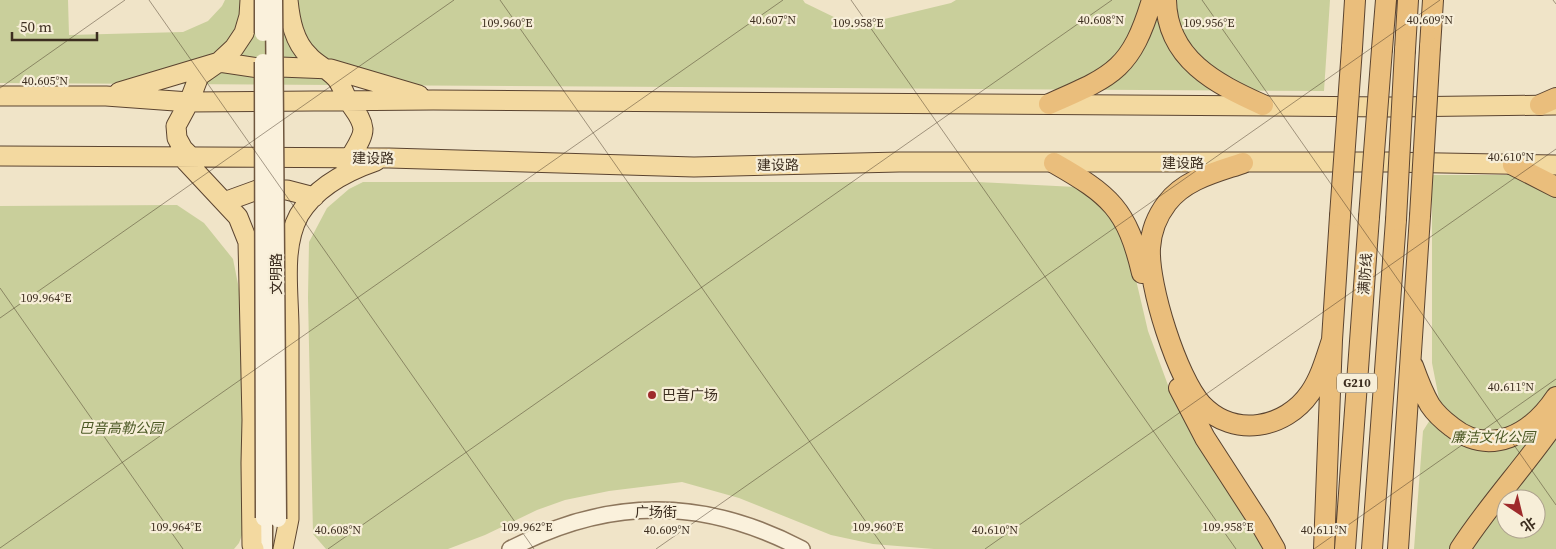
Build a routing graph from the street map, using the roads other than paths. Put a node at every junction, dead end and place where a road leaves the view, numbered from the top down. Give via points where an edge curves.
1 (250, 0) edge
2 (262, 0) edge
3 (274, 0) edge
4 (288, 0) edge
5 (1152, 0) edge
6 (1166, 0) edge
7 (1354, 0) edge
8 (1386, 0) edge
9 (1408, 0) edge
10 (1433, 0) edge
11 (219, 62) junction
12 (324, 68) junction
13 (0, 96) edge
14 (106, 96) junction
15 (433, 100) junction
16 (348, 101) junction
17 (189, 102) junction
18 (1551, 103) edge
19 (1049, 104) junction
20 (1263, 105) junction
21 (0, 156) edge
22 (186, 156) junction
23 (349, 158) junction
24 (389, 158) junction
25 (1054, 163) junction
26 (1243, 163) junction
27 (1513, 165) junction
28 (1556, 165) edge
29 (340, 178) junction
30 (1556, 187) edge
31 (314, 197) junction
32 (224, 202) junction
33 (1332, 340) junction
34 (1410, 360) junction
35 (1556, 397) edge
36 (1556, 421) edge
37 (271, 518) junction
38 (1345, 548) edge
39 (254, 549) edge
40 (264, 549) edge
41 (278, 549) edge
42 (283, 549) edge
43 (510, 549) edge
44 (802, 549) edge
45 (1275, 549) edge
46 (1324, 549) edge
47 (1372, 549) edge
48 (1398, 549) edge
49 (1460, 549) edge

1 - 11 main road via 244,33
2 - 37 main road, 文明路, bridge
3 - 37 main road, 文明路, bridge
4 - 12 main road via 293,28 300,44
5 - 19 highway via 1140,37 1124,62 1102,80
6 - 20 highway via 1174,33 1194,65 1222,86
7 - 33 highway, bridge
8 - 38 highway, 满防线 / G210, bridge
9 - 47 highway, 满防线 / G210, bridge
10 - 34 highway, bridge
11 - 12 main road via 259,68
11 - 14 main road
11 - 17 main road via 199,76
12 - 15 main road
12 - 16 main road via 338,80
13 - 14 main road
14 - 17 main road
15 - 16 main road
15 - 19 main road
16 - 17 main road
16 - 23 main road via 363,129
17 - 22 main road via 175,130
18 - 20 main road via 1392,107
19 - 20 main road
21 - 22 main road, 建设路
22 - 23 main road, 建设路
22 - 32 main road
23 - 24 main road, 建设路
23 - 29 main road
24 - 25 main road, 建设路 via 694,168 899,162
24 - 29 main road
25 - 26 main road, 建设路
25 - 45 highway via 1101,192 1121,216 1136,248 1152,319 1182,394 1213,453
26 - 27 main road, 建设路
26 - 33 highway via 1199,178 1181,190 1167,203 1153,229 1150,253 1155,290 1186,381 1203,406 1223,420 1239,425 1265,425 1292,412 1310,393
27 - 28 main road, 建设路
27 - 30 highway
29 - 31 main road
31 - 32 main road via 287,190 257,190
31 - 42 main road via 296,222 289,256 289,520
32 - 39 main road via 238,217 248,242
33 - 46 highway
34 - 35 highway via 1426,398 1441,418 1465,436 1480,441 1493,442 1523,431 1538,420
34 - 48 highway
36 - 49 highway
37 - 40 main road, 文明路
37 - 41 main road, 文明路
43 - 44 street, 广场街 via 590,518 657,510 725,518

